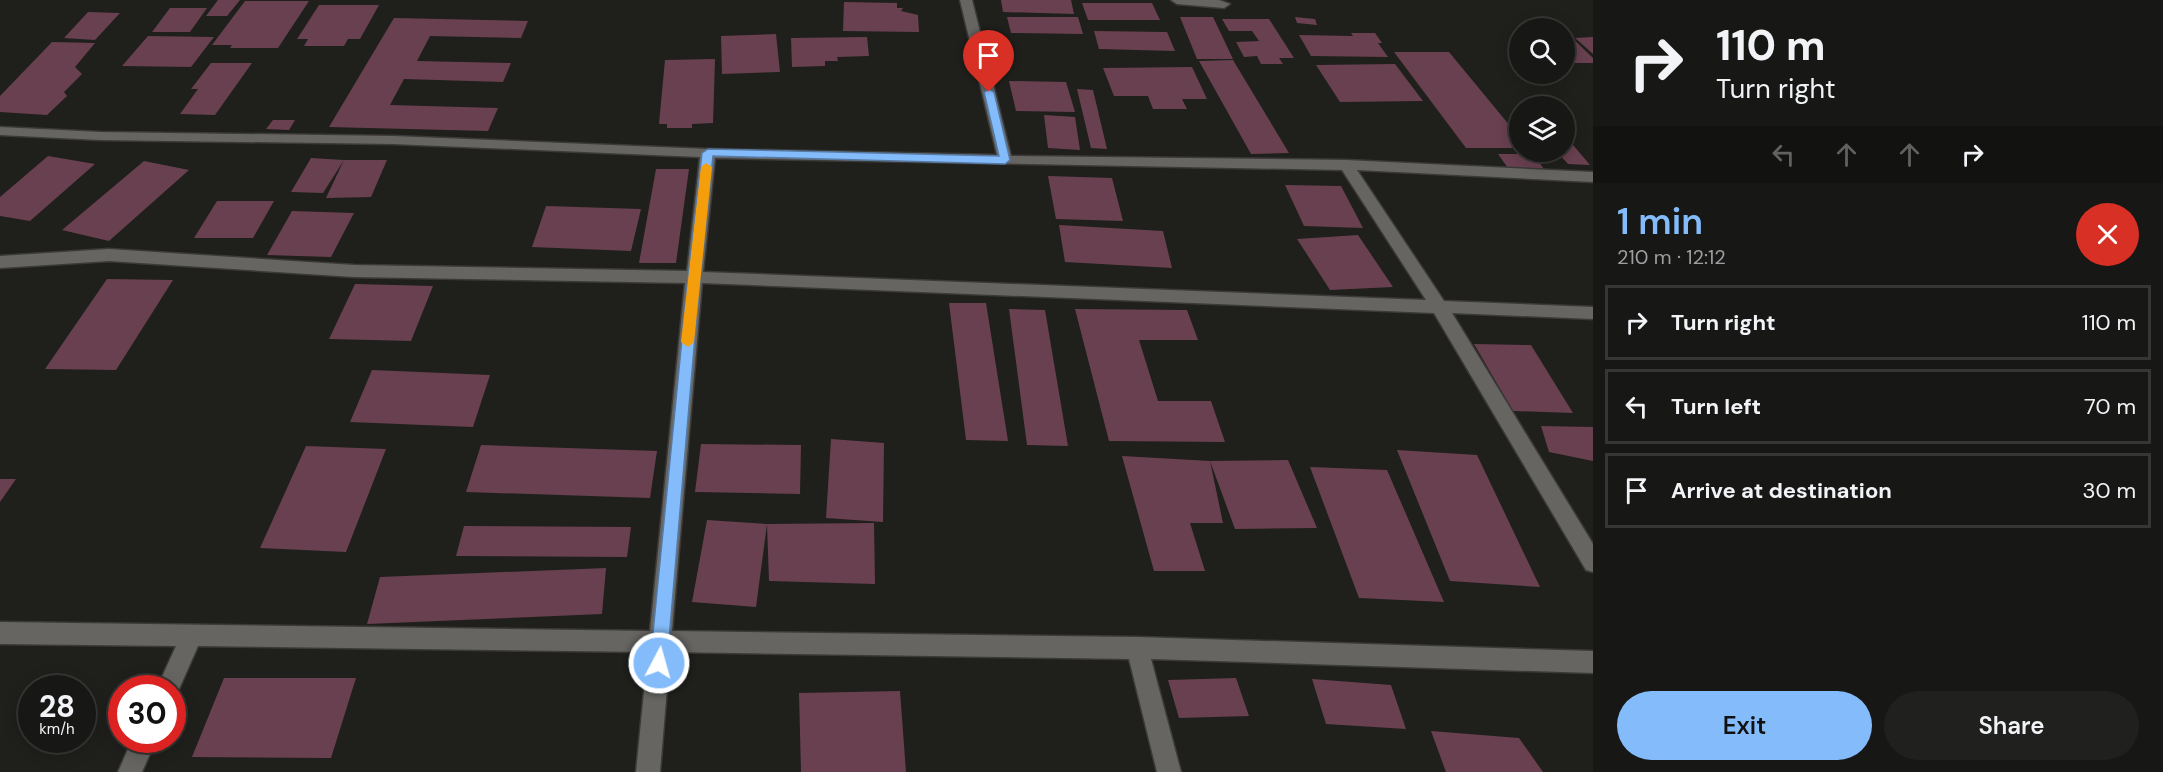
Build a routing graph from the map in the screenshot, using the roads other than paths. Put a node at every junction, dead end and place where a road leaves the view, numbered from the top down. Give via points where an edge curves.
1 (966, 0) edge
2 (1177, 0) edge
3 (1201, 1) edge
4 (1224, 4) dead end
5 (0, 131) edge
6 (708, 153) junction
7 (1005, 160) junction
8 (1346, 165) junction
9 (1593, 177) edge
10 (0, 261) edge
11 (694, 278) junction
12 (1439, 307) junction
13 (1593, 313) edge
14 (1593, 563) edge
15 (0, 633) edge
16 (192, 637) junction
17 (661, 641) junction
18 (1137, 648) junction
19 (1593, 662) edge
20 (174, 675) edge
21 (138, 753) edge
22 (129, 772) edge
23 (648, 772) edge
24 (1169, 772) edge

1 - 7 street
2 - 3 street
3 - 4 street
5 - 6 street via 393,140
6 - 7 street
6 - 11 street
7 - 8 street
8 - 9 street
8 - 12 street
10 - 11 street via 109,255 354,271
11 - 12 street
11 - 17 street
12 - 13 street
12 - 14 street
15 - 16 street
16 - 17 street
16 - 20 street
17 - 18 street
17 - 23 street
18 - 19 street
18 - 24 street
21 - 22 street

